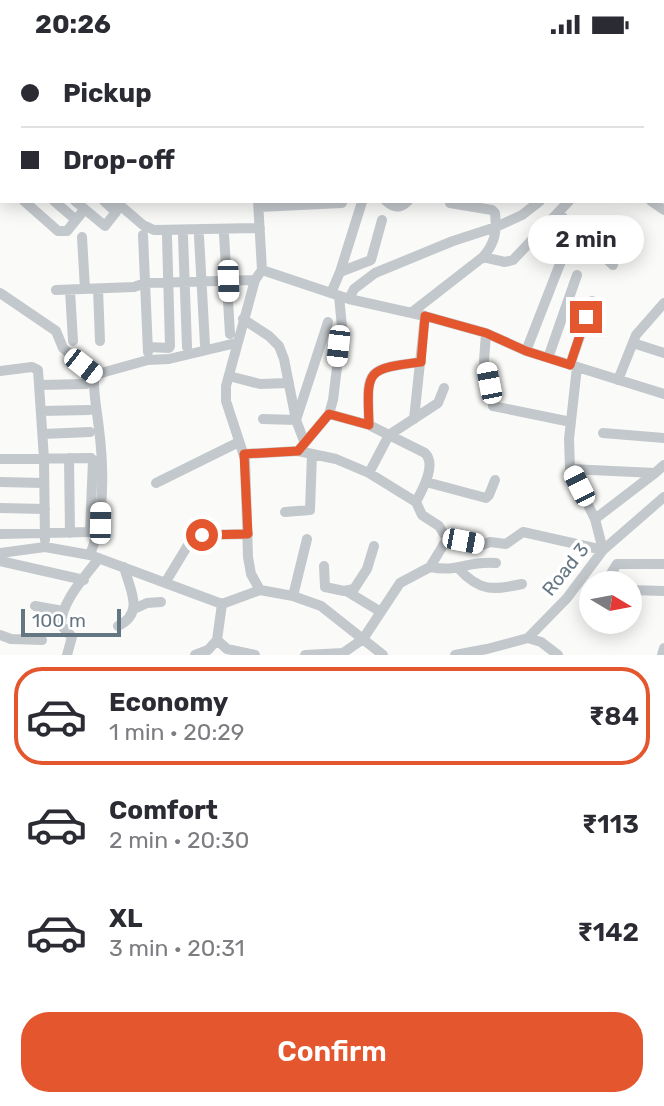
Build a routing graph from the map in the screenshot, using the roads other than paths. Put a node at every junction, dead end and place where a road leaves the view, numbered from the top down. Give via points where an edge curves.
1 (26, 203) edge
2 (56, 203) edge
3 (77, 203) edge
4 (106, 203) edge
5 (117, 203) edge
6 (342, 203) dead end
7 (362, 203) edge
8 (389, 203) edge
9 (406, 203) edge
10 (450, 203) dead end
11 (537, 203) edge
12 (567, 203) edge
13 (258, 204) edge
14 (490, 205) edge
15 (84, 210) junction
16 (558, 213) junction
17 (76, 220) junction
18 (382, 220) dead end
19 (496, 227) junction
20 (260, 228) junction
21 (224, 234) dead end
22 (144, 235) dead end
23 (167, 236) dead end
24 (183, 236) dead end
25 (199, 236) dead end
26 (82, 237) dead end
27 (565, 251) dead end
28 (483, 257) junction
29 (613, 265) dead end
30 (262, 270) junction
31 (340, 272) junction
32 (577, 275) dead end
33 (255, 280) junction
34 (201, 281) junction
35 (228, 281) junction
36 (168, 282) junction
37 (184, 282) junction
38 (145, 283) junction
39 (85, 289) junction
40 (98, 289) junction
41 (56, 290) dead end
42 (70, 290) junction
43 (0, 293) edge
44 (340, 296) junction
45 (592, 301) dead end
46 (664, 303) edge
47 (411, 313) junction
48 (660, 314) edge
49 (425, 316) junction
50 (243, 319) junction
51 (328, 322) dead end
52 (486, 333) junction
53 (233, 338) junction
54 (73, 341) dead end
55 (100, 341) dead end
56 (633, 343) junction
57 (205, 345) dead end
58 (148, 347) junction
59 (187, 347) dead end
60 (526, 351) junction
61 (664, 353) edge
62 (548, 358) junction
63 (148, 360) junction
64 (421, 362) junction
65 (574, 366) junction
66 (0, 370) edge
67 (94, 375) junction
68 (229, 376) junction
69 (618, 380) junction
70 (289, 383) junction
71 (86, 384) dead end
72 (39, 385) junction
73 (444, 388) dead end
74 (664, 394) edge
75 (89, 410) dead end
76 (41, 411) junction
77 (329, 414) junction
78 (263, 419) dead end
79 (414, 419) junction
80 (296, 420) junction
81 (571, 422) junction
82 (369, 425) junction
83 (90, 432) dead end
84 (43, 433) junction
85 (603, 433) dead end
86 (389, 435) junction
87 (664, 438) edge
88 (304, 441) junction
89 (239, 443) junction
90 (298, 451) junction
91 (244, 454) junction
92 (312, 454) junction
93 (69, 458) junction
94 (0, 459) edge
95 (44, 459) junction
96 (664, 465) edge
97 (570, 469) junction
98 (369, 473) junction
99 (655, 473) junction
100 (495, 480) dead end
101 (0, 482) edge
102 (426, 482) junction
103 (43, 483) junction
104 (156, 483) dead end
105 (664, 497) edge
106 (416, 502) junction
107 (0, 508) edge
108 (45, 509) junction
109 (285, 512) dead end
110 (595, 519) junction
111 (69, 533) junction
112 (0, 534) edge
113 (45, 534) junction
114 (248, 534) junction
115 (307, 539) dead end
116 (447, 539) junction
117 (374, 546) dead end
118 (45, 547) junction
119 (603, 550) junction
120 (0, 556) edge
121 (94, 556) junction
122 (496, 563) dead end
123 (664, 564) edge
124 (324, 566) dead end
125 (124, 567) junction
126 (430, 567) junction
127 (459, 569) junction
128 (613, 571) edge
129 (84, 580) junction
130 (165, 583) junction
131 (522, 584) dead end
132 (324, 587) junction
133 (260, 590) junction
134 (642, 590) edge
135 (348, 591) junction
136 (664, 591) edge
137 (293, 596) junction
138 (161, 602) dead end
139 (222, 604) junction
140 (35, 606) dead end
141 (321, 606) junction
142 (134, 609) junction
143 (63, 611) junction
144 (381, 612) junction
145 (118, 626) dead end
146 (0, 635) edge
147 (528, 638) junction
148 (363, 639) junction
149 (42, 640) dead end
150 (219, 647) edge
151 (664, 649) edge
152 (67, 655) edge
153 (195, 655) edge
154 (255, 655) edge
155 (305, 655) edge
156 (383, 655) edge
157 (455, 655) edge
158 (558, 655) edge
159 (662, 655) edge

1 - 17 street via 58,231 67,231
2 - 17 street
3 - 15 street
4 - 15 street via 117,212 105,226
5 - 20 street via 154,230
6 - 13 street
7 - 31 street
8 - 9 street via 401,207
10 - 14 street
11 - 19 street
12 - 16 street
13 - 20 street
14 - 19 street
15 - 17 street
16 - 28 street via 513,260
16 - 29 street
18 - 31 street via 371,260
19 - 28 street
19 - 44 street via 375,273
20 - 30 street
21 - 35 street
22 - 38 street
23 - 36 street
24 - 37 street
25 - 34 street
26 - 39 street
27 - 60 street
28 - 47 street
30 - 33 street
30 - 44 street
31 - 44 street
32 - 62 street
33 - 35 street
33 - 50 street
34 - 35 street
34 - 37 street
34 - 57 street
35 - 53 street
36 - 37 street
36 - 38 street
36 - 58 street via 169,348
37 - 59 street
38 - 40 street
38 - 58 street
39 - 40 street
39 - 42 street
40 - 55 street
41 - 42 street
42 - 54 street
43 - 67 street via 56,331 63,348
44 - 47 street
44 - 77 street via 342,327
45 - 65 street
46 - 48 street
47 - 49 street
48 - 56 street
49 - 52 street
49 - 64 street
50 - 53 street
50 - 70 street via 279,346
51 - 80 street
52 - 60 street
52 - 81 street via 484,361 493,406
53 - 63 street via 169,359
53 - 68 street
56 - 61 street
56 - 69 street
58 - 63 street
60 - 62 street
62 - 65 street
63 - 67 street
64 - 79 street
64 - 82 street via 372,375
65 - 69 street
65 - 81 street
66 - 72 street via 36,368
67 - 121 street via 101,457
68 - 70 street via 260,384
68 - 89 street via 226,401
69 - 74 street
70 - 80 street
71 - 72 street
72 - 76 street
73 - 79 street via 438,403
75 - 76 street
76 - 84 street
77 - 82 street
77 - 88 street
78 - 80 street
79 - 86 street
80 - 88 street
81 - 97 street
82 - 86 street
83 - 84 street
84 - 95 street
85 - 87 street
86 - 98 street
86 - 102 street via 429,457
88 - 90 street
89 - 91 street
89 - 104 street
90 - 91 street
90 - 92 street
91 - 114 street
92 - 98 street
92 - 109 street via 310,510
93 - 95 street
93 - 111 street
93 - 111 street via 93,460 92,531
94 - 95 street
95 - 103 street
96 - 99 street
97 - 99 street
97 - 110 street
98 - 106 street
99 - 110 street
100 - 102 street via 485,498
101 - 103 street
102 - 106 street
103 - 108 street
105 - 119 street, Road 3
106 - 116 street via 422,515 439,526
107 - 108 street
108 - 113 street
110 - 119 street
111 - 113 street
112 - 113 street
113 - 118 street
114 - 130 street via 202,535 191,540
114 - 133 street via 251,574
115 - 137 street
116 - 119 street via 506,544 523,532
116 - 126 street
117 - 135 street via 364,576
118 - 120 street
118 - 121 street
119 - 147 street, Road 3
120 - 129 street
121 - 125 street
121 - 129 street
122 - 127 street via 474,562
123 - 128 street via 617,564
124 - 132 street
125 - 130 street
125 - 142 street
126 - 127 street
126 - 144 street via 400,583
127 - 131 street via 470,581 494,589
129 - 143 street
130 - 139 street
132 - 135 street
132 - 141 street
133 - 137 street
133 - 139 street
134 - 136 street
135 - 144 street
137 - 141 street
138 - 142 street
139 - 150 street
140 - 143 street
141 - 148 street
142 - 145 street via 128,621
143 - 152 street via 61,625 72,637
144 - 148 street
146 - 149 street
147 - 157 street
147 - 158 street
148 - 155 street via 343,653
148 - 156 street
150 - 153 street
150 - 154 street
151 - 159 street

